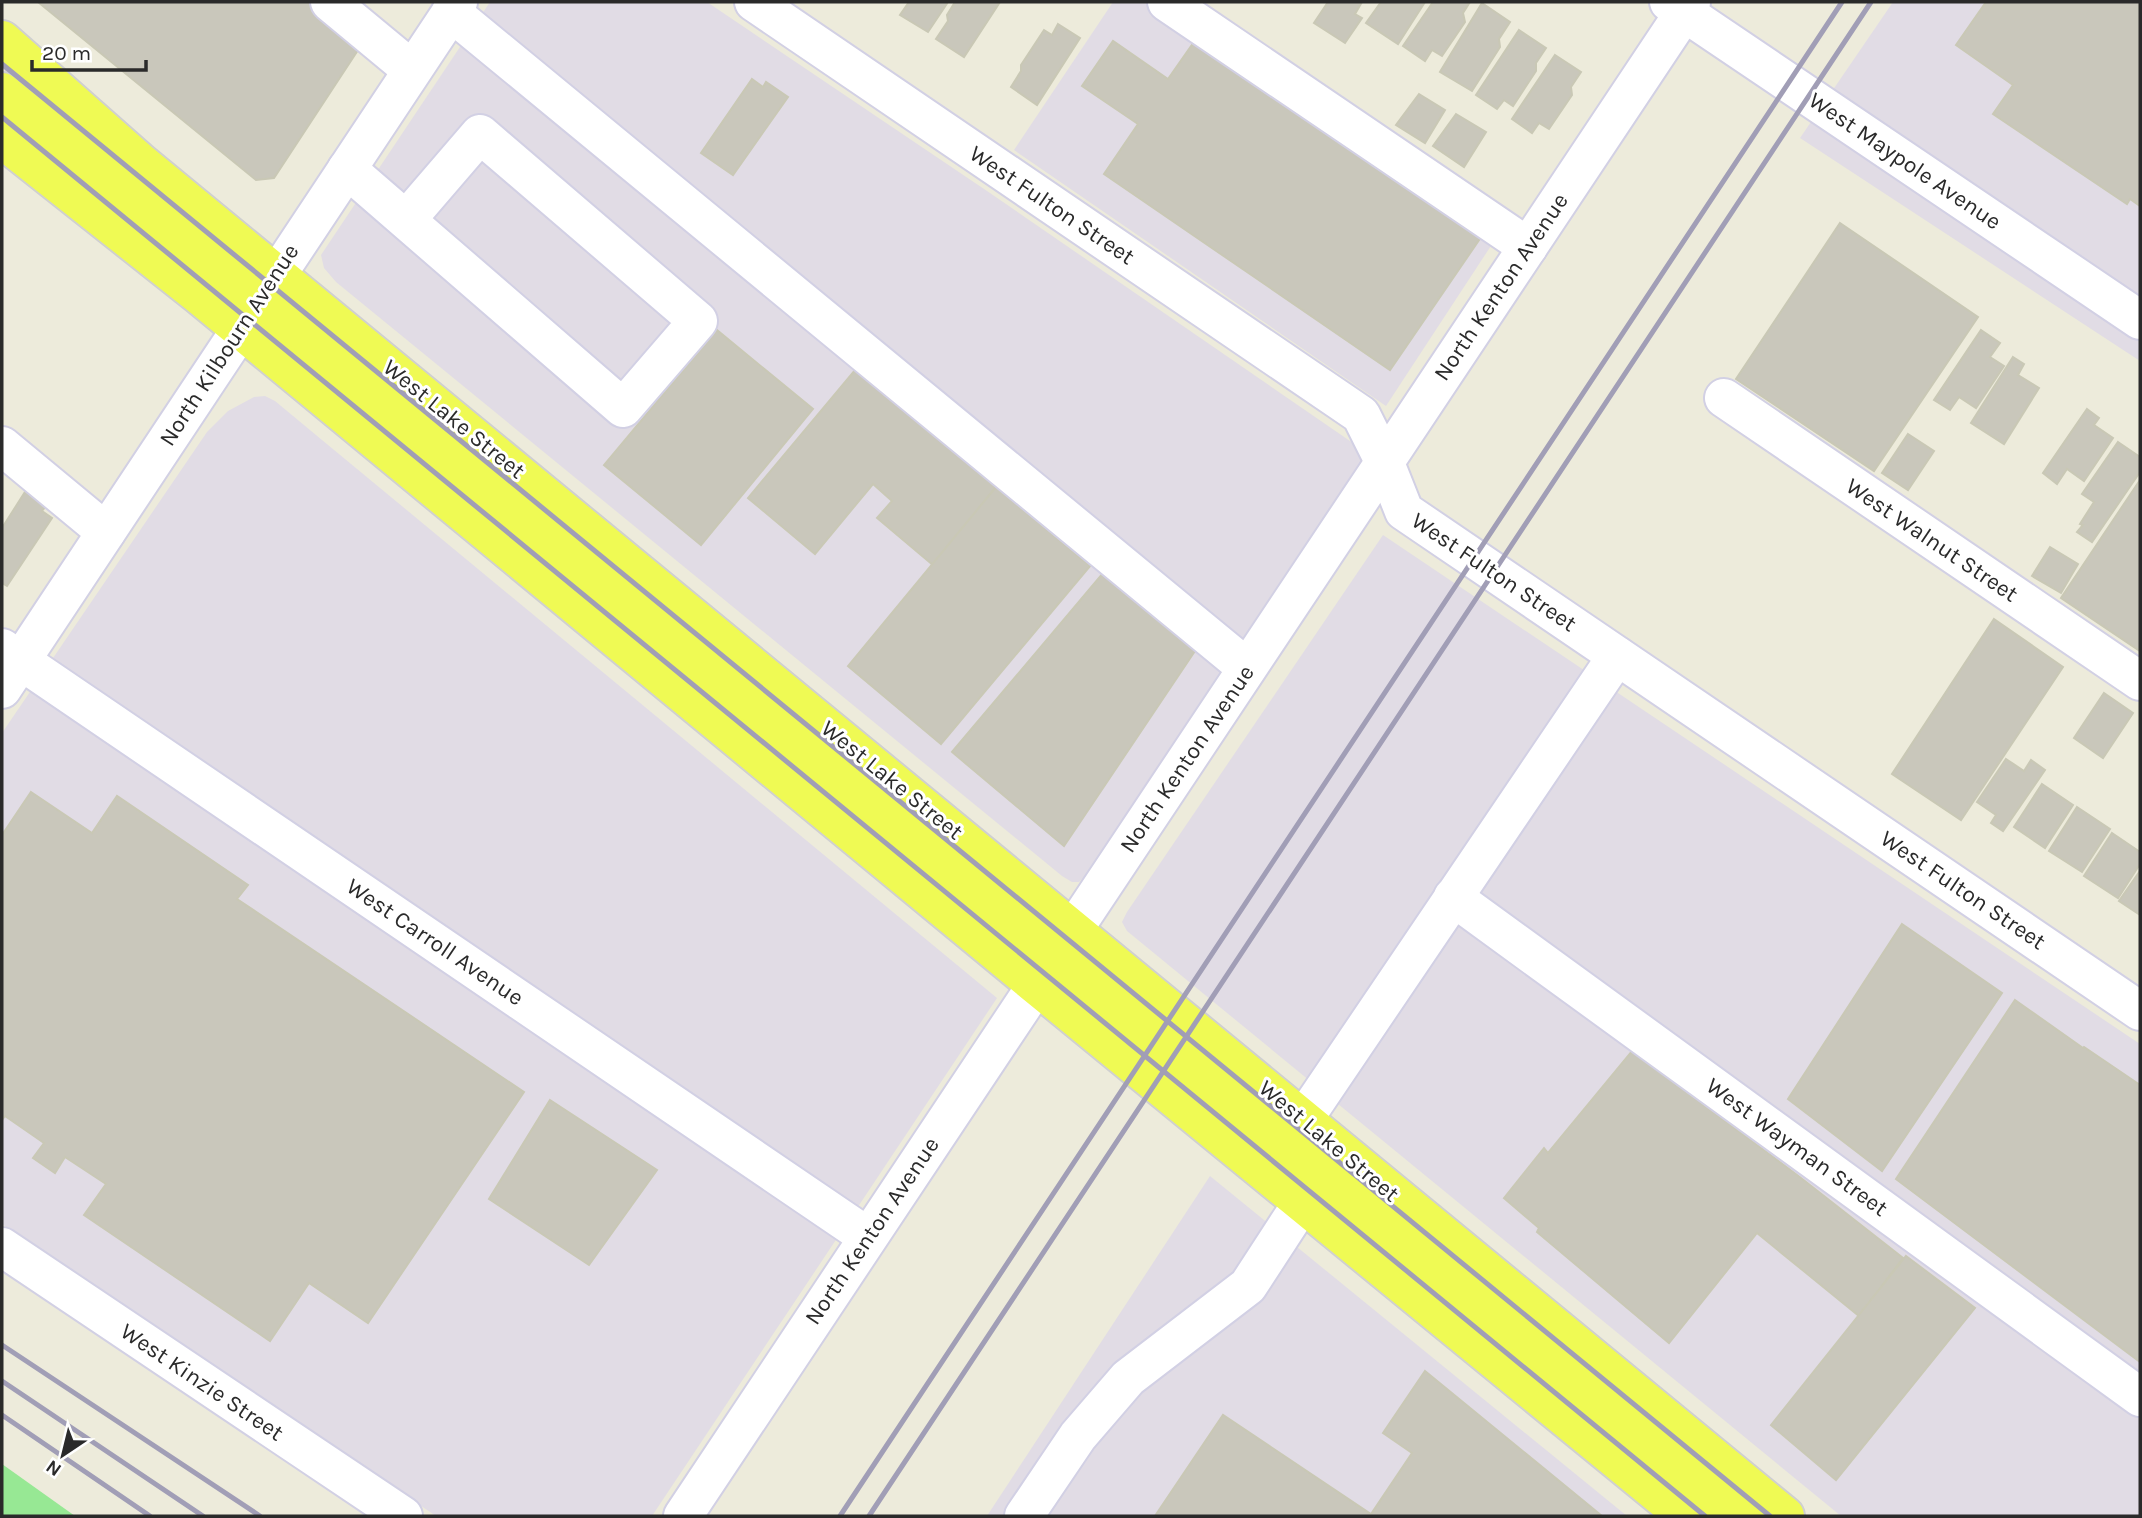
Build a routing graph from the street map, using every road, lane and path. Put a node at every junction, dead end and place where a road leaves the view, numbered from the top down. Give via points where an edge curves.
1 (330, 2) edge
2 (754, 2) edge
3 (1167, 2) edge
4 (1681, 5) edge
5 (454, 7) edge
6 (2, 40) edge
7 (412, 69) junction
8 (2, 92) edge
9 (2, 139) edge
10 (346, 169) junction
11 (406, 220) junction
12 (1528, 247) junction
13 (258, 302) junction
14 (2140, 320) edge
15 (1724, 398) dead end
16 (2, 446) edge
17 (1385, 463) junction
18 (106, 532) junction
19 (1617, 656) junction
20 (8, 666) edge
21 (1247, 668) junction
22 (2140, 681) edge
23 (1453, 897) junction
24 (1055, 957) junction
25 (2140, 1011) edge
26 (1303, 1120) junction
27 (1302, 1203) junction
28 (868, 1237) junction
29 (2, 1247) edge
30 (2140, 1397) edge
31 (403, 1516) edge
32 (683, 1516) edge
33 (1024, 1516) edge
34 (1685, 1516) edge
35 (1737, 1516) edge
36 (1785, 1516) edge

1 - 7 street
2 - 17 street, West Fulton Street via 1361,415
3 - 12 street
4 - 12 street, North Kenton Avenue
4 - 14 street, West Maypole Avenue
5 - 7 street, North Kilbourn Avenue
5 - 21 street
6 - 13 main road, West Lake Street via 141,163
7 - 10 street, North Kilbourn Avenue
8 - 13 main road, West Lake Street
9 - 13 main road, West Lake Street via 69,190
10 - 11 street
10 - 13 street, North Kilbourn Avenue
11 - 11 street via 623,408 698,321 480,134
12 - 17 street, North Kenton Avenue
13 - 18 street, North Kilbourn Avenue
13 - 24 main road, West Lake Street
15 - 22 street, West Walnut Street
16 - 18 street
17 - 19 street, West Fulton Street via 1404,511
17 - 21 street, North Kenton Avenue
18 - 20 street, North Kilbourn Avenue
19 - 23 street
19 - 25 street, West Fulton Street
20 - 28 street, West Carroll Avenue
21 - 24 street, North Kenton Avenue
23 - 26 street
23 - 30 street, West Wayman Street
24 - 26 main road, West Lake Street
24 - 27 main road, West Lake Street
24 - 28 street, North Kenton Avenue
24 - 35 main road, West Lake Street
26 - 36 main road, West Lake Street
27 - 33 street via 1248,1286 1129,1378 1078,1436
27 - 34 main road, West Lake Street
28 - 32 street, North Kenton Avenue
29 - 31 street, West Kinzie Street

